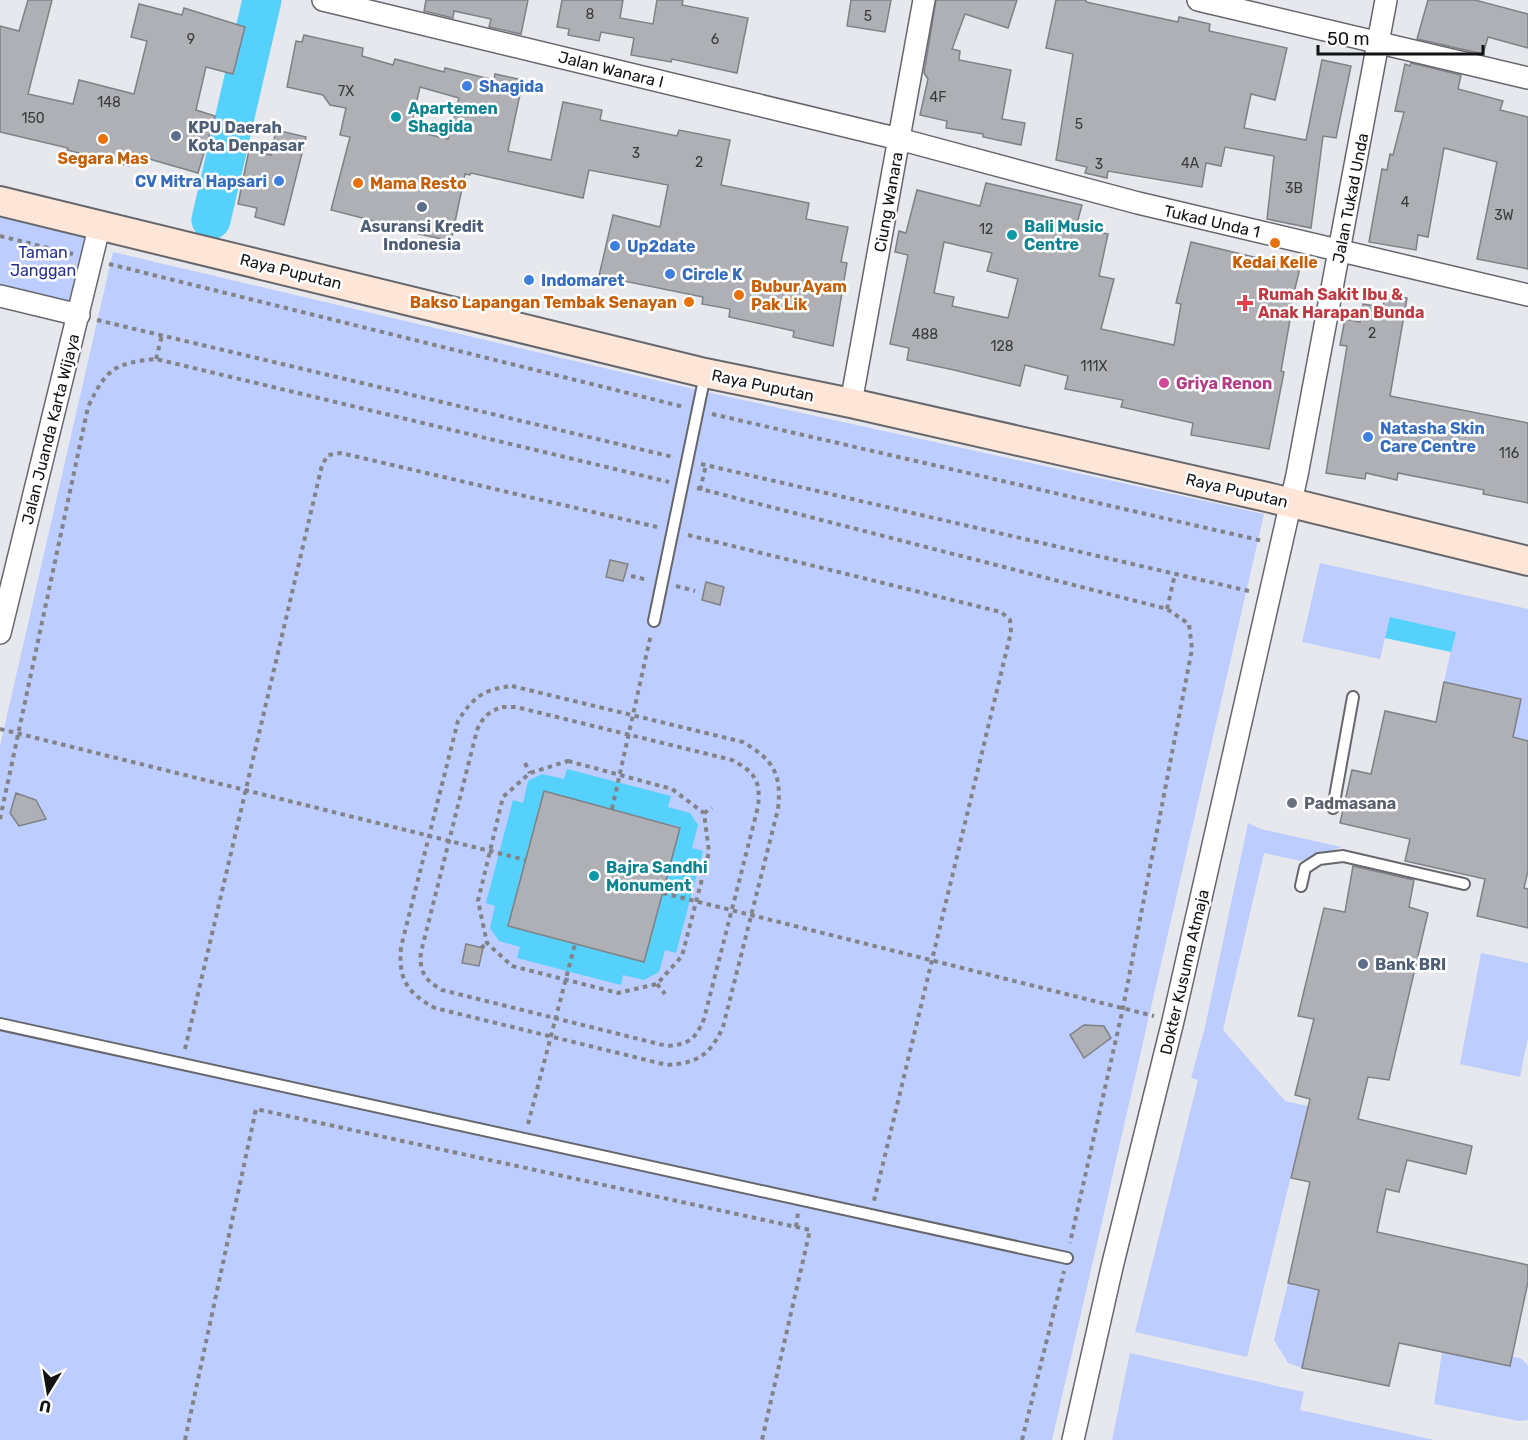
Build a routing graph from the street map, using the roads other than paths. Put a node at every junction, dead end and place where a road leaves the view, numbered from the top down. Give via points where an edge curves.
1 (323, 0) edge
2 (924, 0) edge
3 (1198, 0) edge
4 (1386, 0) edge
5 (1379, 43) junction
6 (1528, 78) edge
7 (899, 140) junction
8 (0, 201) edge
9 (100, 224) junction
10 (1340, 252) junction
11 (1528, 295) edge
12 (0, 296) edge
13 (79, 315) junction
14 (705, 373) junction
15 (851, 404) junction
16 (1290, 502) junction
17 (1528, 561) edge
18 (654, 621) road end
19 (0, 633) edge
20 (1353, 697) dead end
21 (1333, 808) dead end
22 (1464, 884) dead end
23 (1301, 886) dead end
24 (0, 1024) edge
25 (1067, 1258) road end
26 (1073, 1440) edge

1 - 7 street, Jalan Wanara I
2 - 7 street, Ciung Wanara
3 - 5 street
4 - 5 street, Jalan Tukad Unda
5 - 6 street
5 - 10 street, Jalan Tukad Unda
7 - 10 street, Tukad Unda 1
7 - 15 street, Ciung Wanara
8 - 9 main road, Raya Puputan
9 - 13 street, Jalan Juanda Karta Wijaya
9 - 14 main road, Raya Puputan
10 - 11 street, Tukad Unda 1
10 - 16 street, Jalan Tukad Unda
12 - 13 street
13 - 19 street, Jalan Juanda Karta Wijaya
14 - 15 main road, Raya Puputan
14 - 18 lane
15 - 16 main road, Raya Puputan
16 - 17 main road, Raya Puputan
16 - 26 street, Dokter Kusuma Atmaja
20 - 21 lane
22 - 23 lane via 1343,856 1319,859 1305,868
24 - 25 lane

